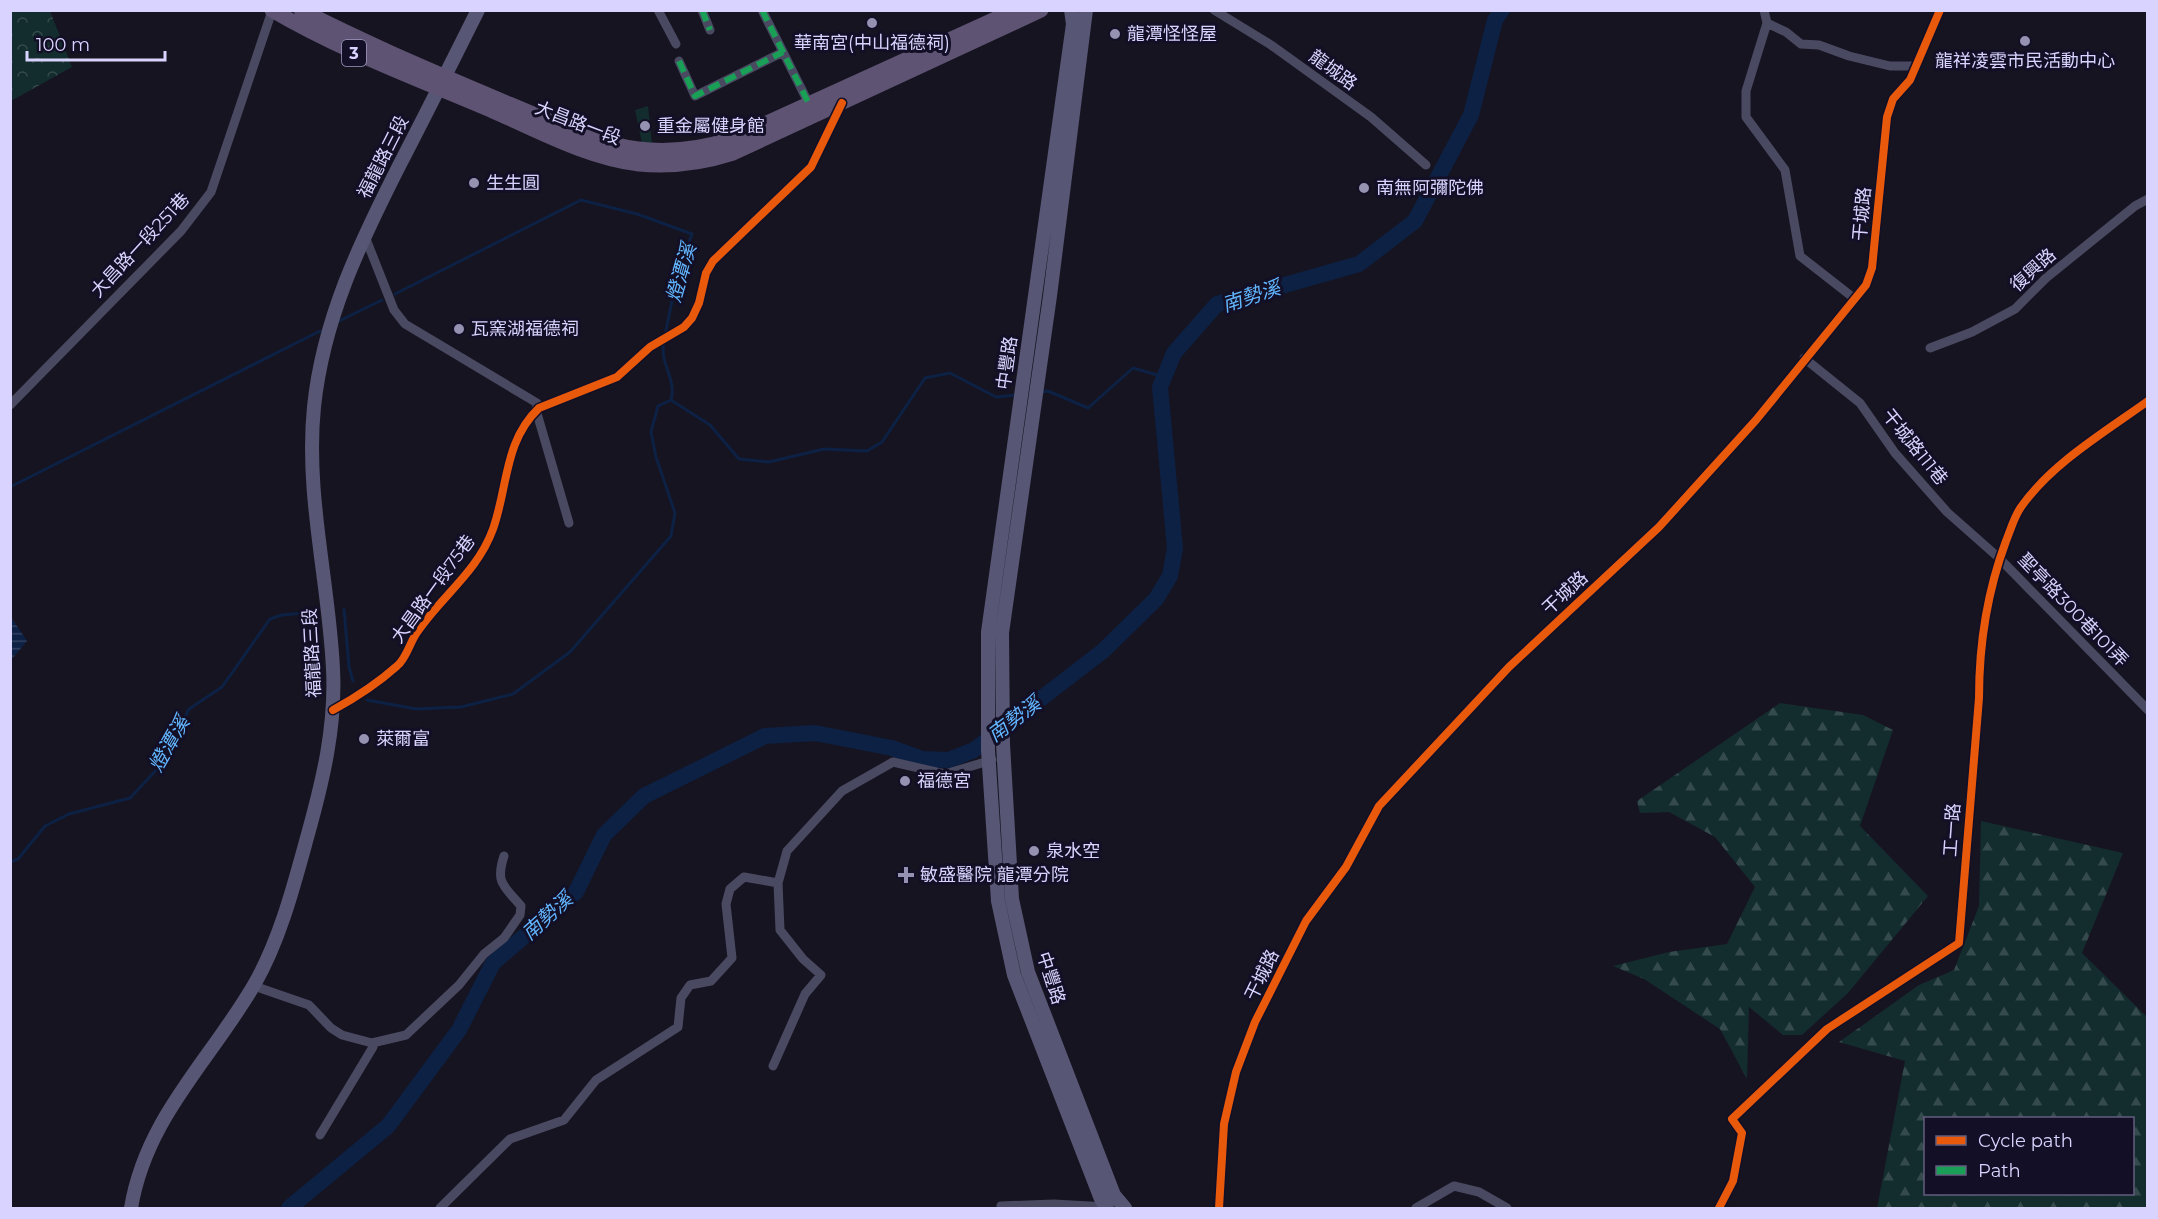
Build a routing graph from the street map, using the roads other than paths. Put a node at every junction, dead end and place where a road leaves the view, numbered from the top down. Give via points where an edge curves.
1 (301, 10) edge
2 (478, 10) edge
3 (658, 10) edge
4 (702, 10) edge
5 (762, 10) edge
6 (1015, 10) edge
7 (1041, 10) edge
8 (1071, 10) edge
9 (1086, 10) edge
10 (1214, 10) edge
11 (1764, 10) edge
12 (1940, 10) edge
13 (272, 11) edge
14 (1767, 23) junction
15 (710, 30) dead end
16 (676, 44) dead end
17 (783, 52) junction
18 (679, 61) dead end
19 (1916, 66) junction
20 (442, 82) junction
21 (842, 102) junction
22 (809, 104) junction
23 (1426, 165) dead end
24 (2148, 199) edge
25 (364, 234) junction
26 (1855, 299) junction
27 (1930, 348) dead end
28 (1804, 358) junction
29 (2148, 401) edge
30 (10, 405) edge
31 (536, 410) junction
32 (1011, 468) junction
33 (1026, 469) junction
34 (569, 523) dead end
35 (1999, 558) junction
36 (333, 710) junction
37 (2148, 710) edge
38 (994, 756) junction
39 (504, 856) dead end
40 (778, 883) junction
41 (254, 986) junction
42 (372, 1043) junction
43 (773, 1066) dead end
44 (320, 1135) dead end
45 (1107, 1208) edge
46 (131, 1209) edge
47 (440, 1209) edge
48 (1001, 1209) edge
49 (1125, 1209) edge
50 (1219, 1209) edge
51 (1416, 1209) edge
52 (1507, 1209) edge
53 (1719, 1209) edge

1 - 20 main road, 大昌路一段 / 3
2 - 20 main road, 福龍路三段
3 - 16 street
4 - 15 street
5 - 17 street
6 - 22 main road, 大昌路一段 / 3
7 - 21 main road, 大昌路一段 / 3
8 - 32 main road, 中豐路 via 1073,24
9 - 33 main road, 中豐路
10 - 23 street, 龍城路 via 1271,45 1371,117
11 - 14 street
12 - 19 street, 干城路
13 - 20 main road, 大昌路一段 / 3 via 340,47
13 - 30 street, 大昌路一段251巷 via 211,192 180,231
14 - 19 street via 1801,44 1819,45 1890,66
14 - 26 street via 1746,91 1746,117 1785,170 1800,256
17 - 18 street via 695,96
17 - 22 street
19 - 26 street, 干城路 via 1910,80 1893,99 1887,117 1872,268 1870,278
20 - 21 main road, 大昌路一段 / 3 via 588,152 637,164 711,160
20 - 22 main road, 大昌路一段 / 3 via 588,137 663,151 699,148 732,139
20 - 25 main road, 福龍路三段
21 - 31 street via 811,167 713,261 692,318 684,327 658,341 617,377
24 - 27 street, 復興路 via 2046,278 2015,309
25 - 31 street via 399,317 502,385 532,399 537,403
25 - 36 main road, 福龍路三段 via 331,318 314,407 312,465 330,622
26 - 28 street, 干城路
28 - 35 street, 干城路111巷 via 1860,403 1895,453 1947,512
28 - 50 street, 干城路 via 1755,420 1659,527 1509,667 1378,806 1346,867 1306,921 1255,1022 1236,1072 1224,1124
29 - 35 street, 工一路 via 2080,450 2044,482 2021,507
31 - 34 street
31 - 36 street, 大昌路一段75巷 via 510,455 486,548 417,632 399,665
32 - 33 main road
32 - 38 main road, 中豐路 via 988,632 988,722
33 - 38 main road, 中豐路 via 1002,633 1002,744
35 - 37 street, 聖亭路300巷101弄
35 - 53 street, 工一路 via 1979,661 1959,943 1827,1029 1732,1119 1742,1133 1733,1181
36 - 41 main road, 福龍路三段 via 322,782 295,880
38 - 40 street via 945,774 893,762 842,791 788,851
38 - 45 main road, 中豐路 via 998,901 1014,975
38 - 49 main road, 中豐路 via 1012,899 1028,972 1114,1195
39 - 42 street via 499,873 502,885 521,906 520,915 504,938 406,1035
40 - 43 street via 780,930 821,975 805,994
40 - 47 street via 744,877 730,889 726,904 732,958 711,981 690,985 681,998 678,1027 596,1080 564,1120 510,1139
41 - 42 street via 309,1005 342,1035
41 - 46 main road, 福龍路三段 via 156,1130 140,1167
42 - 44 street
45 - 48 street via 1054,1204
51 - 52 street via 1454,1186 1479,1191

